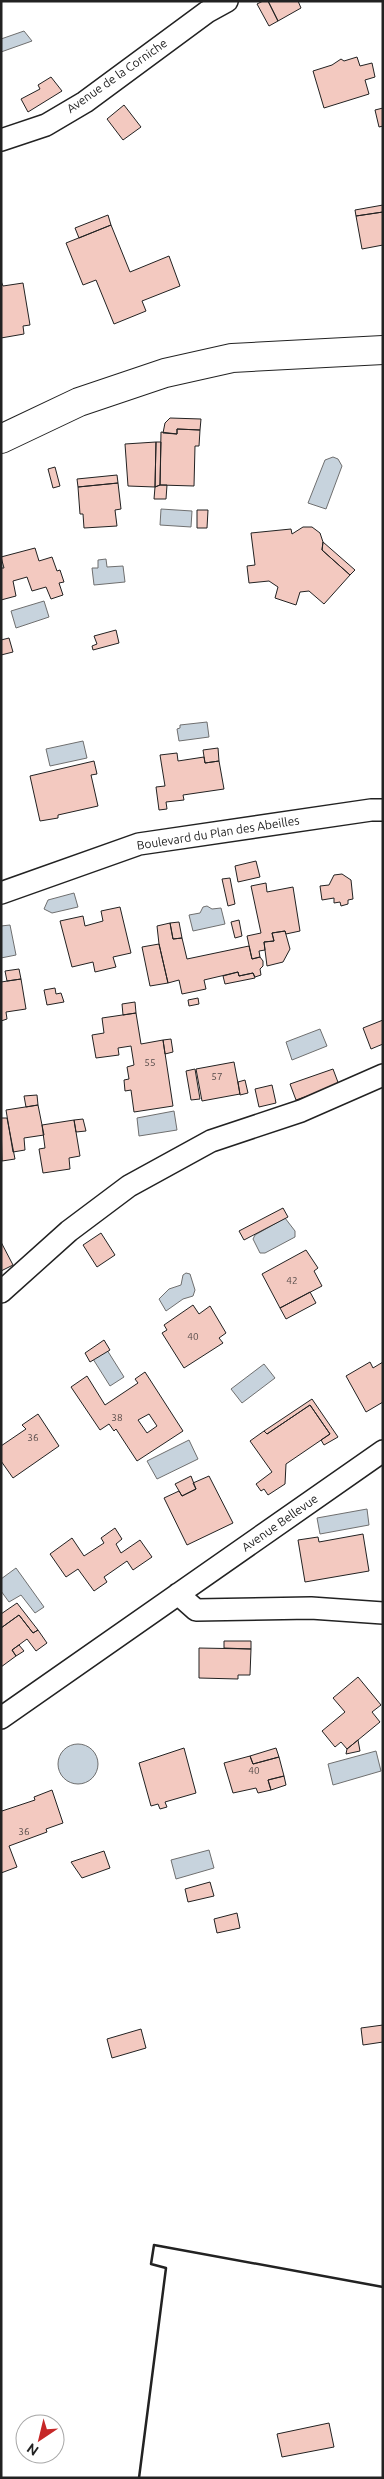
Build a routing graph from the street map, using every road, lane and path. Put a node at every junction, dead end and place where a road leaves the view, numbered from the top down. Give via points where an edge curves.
1 (227, 1) edge
2 (1, 140) edge
3 (383, 350) edge
4 (1, 439) edge
5 (383, 810) edge
6 (1, 893) edge
7 (383, 1075) edge
8 (1, 1292) edge
9 (383, 1451) edge
10 (178, 1594) junction
11 (383, 1613) edge
12 (1, 1718) edge

1 - 2 street, Avenue de la Corniche via 207,12 85,102 46,125
3 - 4 street via 232,358 165,373 79,402
5 - 6 street, Boulevard du Plan des Abeilles via 139,844
7 - 8 street via 301,1111 211,1141 129,1186 69,1231
9 - 10 street, Avenue Bellevue
10 - 11 street via 196,1610 312,1608
10 - 12 street, Avenue Bellevue

